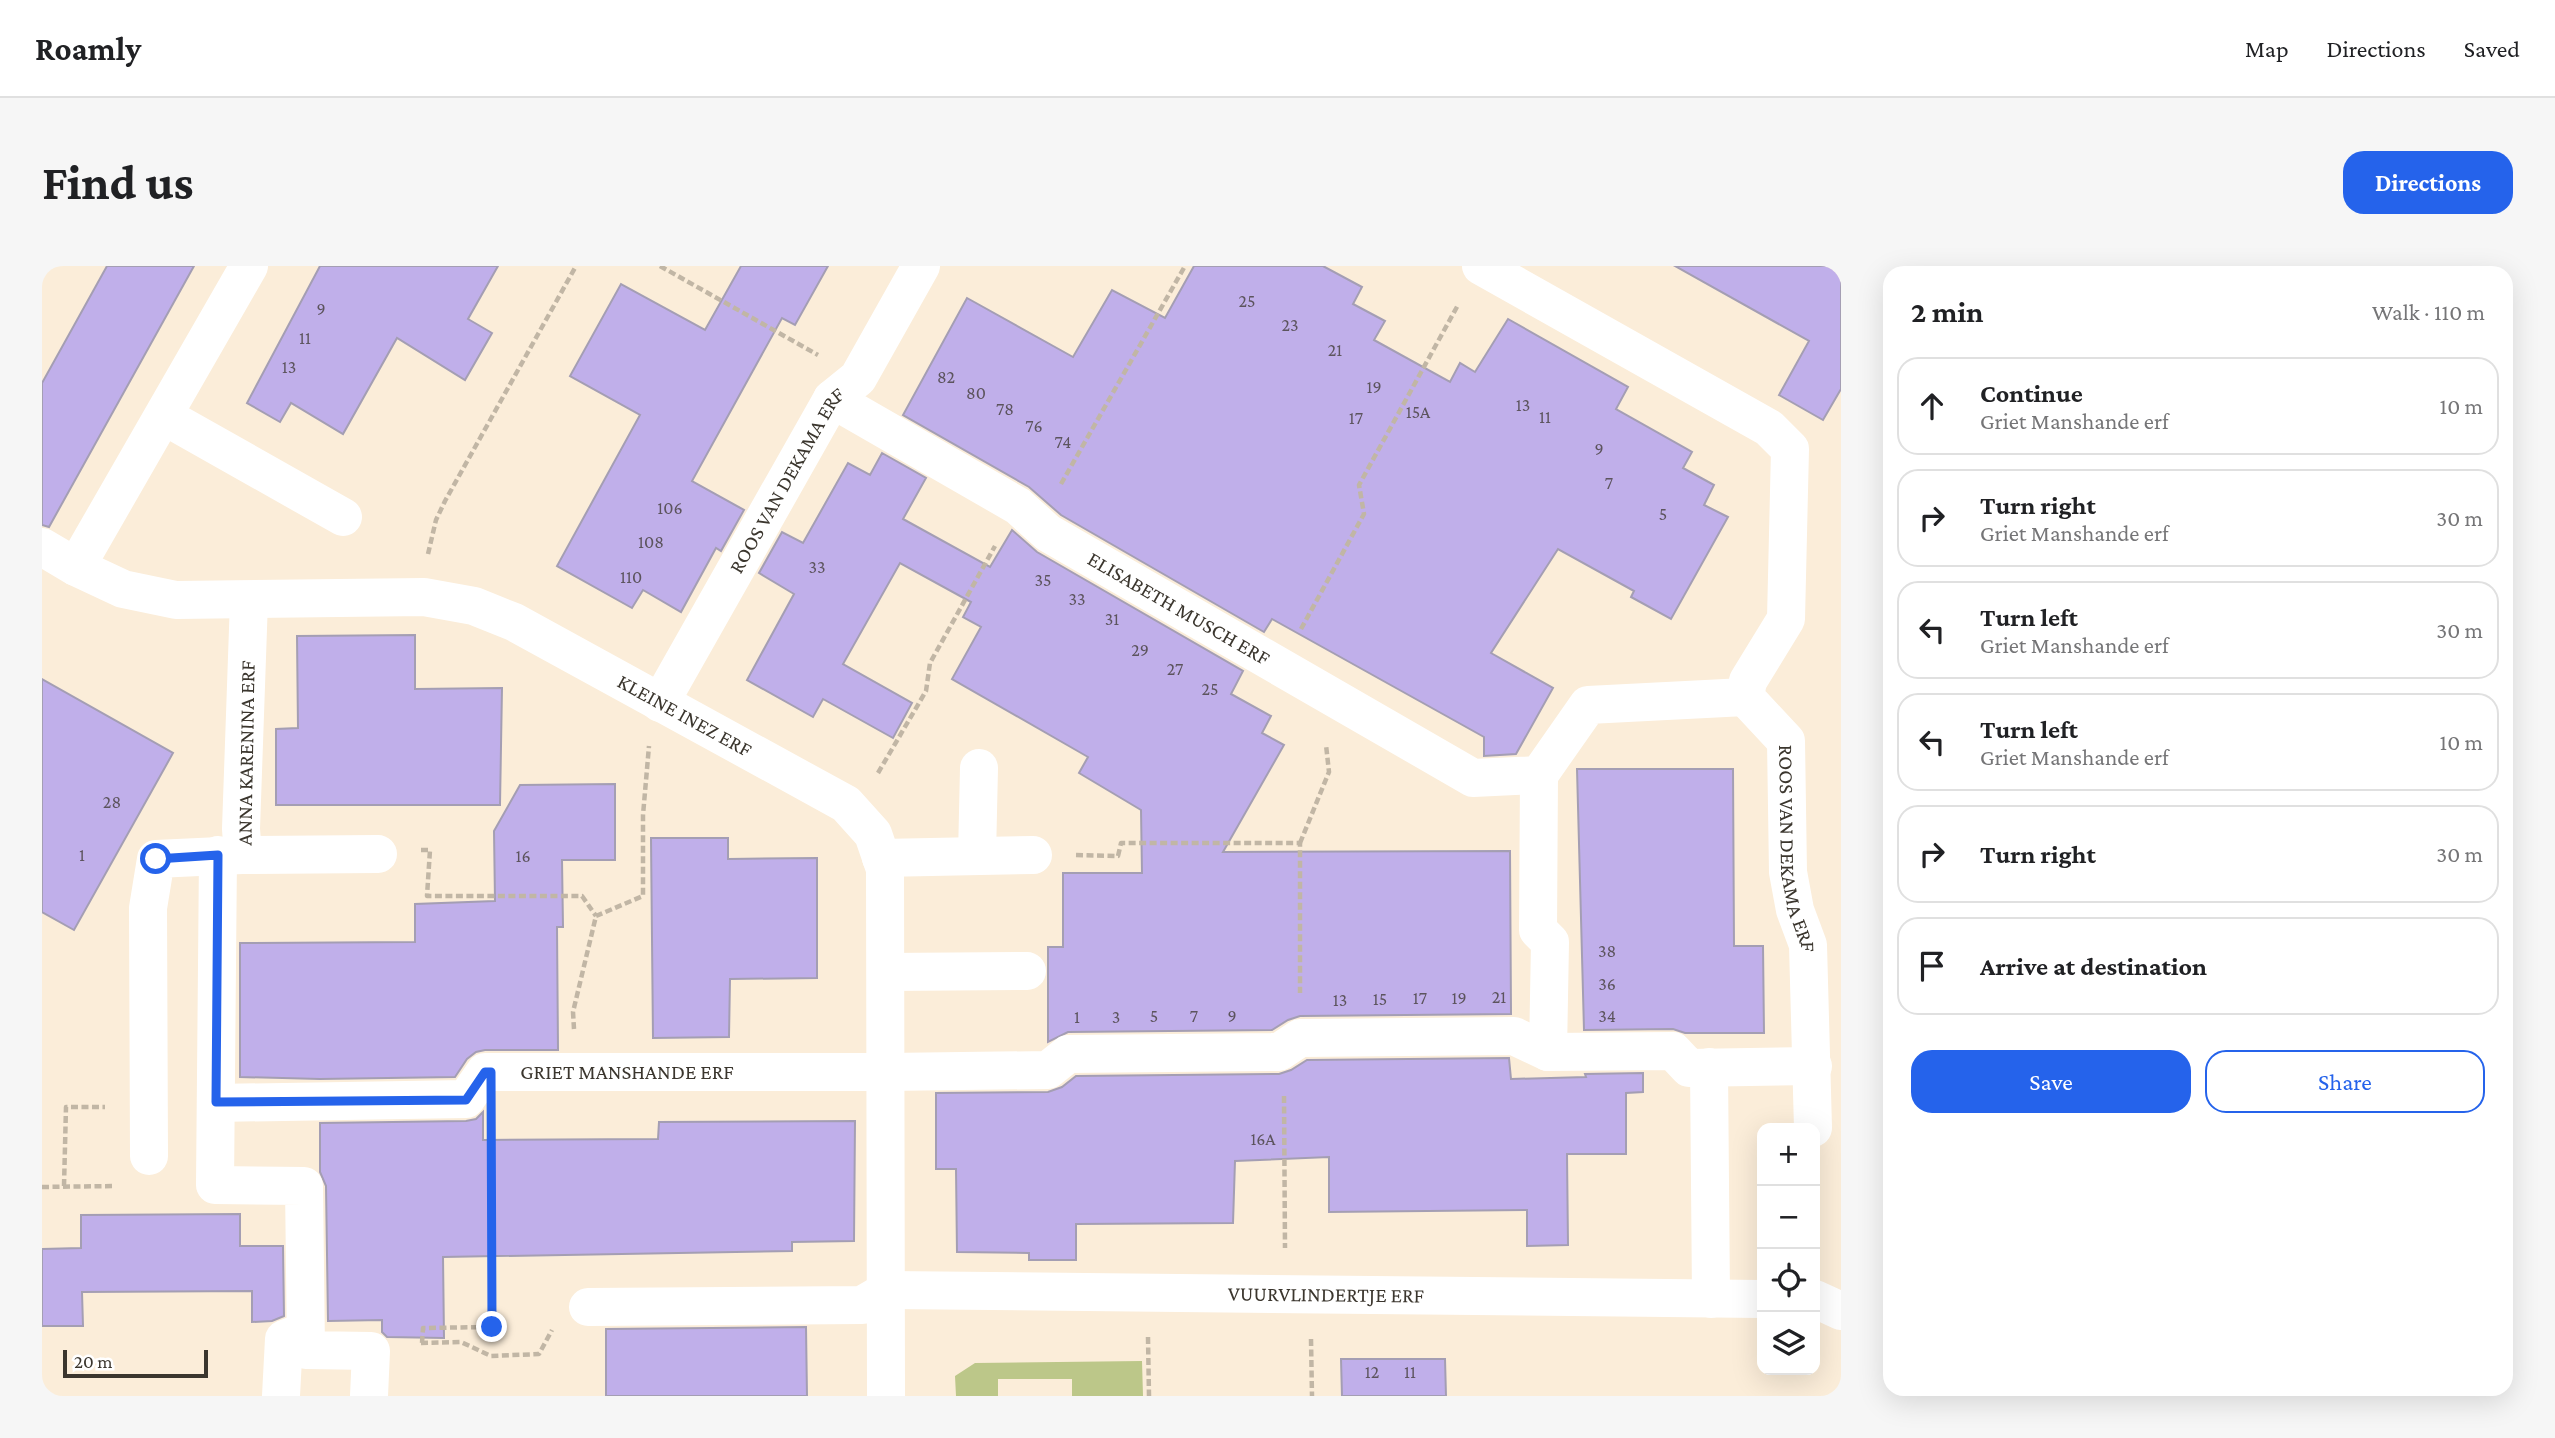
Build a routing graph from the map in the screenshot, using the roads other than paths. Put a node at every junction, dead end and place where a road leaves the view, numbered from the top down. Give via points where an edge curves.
1 (248, 266) edge
2 (921, 266) edge
3 (1481, 266) edge
4 (845, 388) junction
5 (164, 416) junction
6 (343, 517) dead end
7 (42, 547) edge
8 (76, 567) junction
9 (249, 600) junction
10 (1745, 697) junction
11 (660, 703) junction
12 (979, 768) dead end
13 (1539, 775) junction
14 (393, 853) road end
15 (230, 855) junction
16 (1033, 855) road end
17 (978, 856) junction
18 (881, 858) junction
19 (1027, 971) dead end
20 (886, 972) junction
21 (1548, 1052) junction
22 (1813, 1066) junction
23 (1709, 1067) junction
24 (887, 1072) junction
25 (216, 1102) junction
26 (1813, 1123) edge
27 (149, 1156) dead end
28 (888, 1290) junction
29 (1711, 1298) junction
30 (1757, 1298) edge
31 (1820, 1301) edge
32 (588, 1307) road end
33 (1841, 1311) edge
34 (305, 1331) junction
35 (281, 1396) edge
36 (369, 1396) edge
37 (886, 1396) edge

1 - 5 street
2 - 4 street, ROOS VAN DEKAMA ERF
3 - 10 street via 1769,428 1790,449 1786,619 1748,681
4 - 11 street, ROOS VAN DEKAMA ERF
4 - 13 street, ELISABETH MUSCH ERF via 1048,533 1473,778
5 - 6 street
5 - 8 street
7 - 8 street, KLEINE INEZ ERF
8 - 9 street, KLEINE INEZ ERF via 123,589 176,600
9 - 11 street, KLEINE INEZ ERF via 424,597 474,606 514,622
9 - 15 street, ANNA KARENINA ERF via 241,828
10 - 13 street via 1588,705
10 - 22 street, ROOS VAN DEKAMA ERF via 1786,741 1788,873 1794,910 1808,946
11 - 18 street, KLEINE INEZ ERF via 846,804 873,834
12 - 17 street
13 - 21 street via 1538,930 1550,942
14 - 15 street, ANNA KARENINA ERF
15 - 25 street
15 - 27 street via 156,859 148,908
16 - 17 street
17 - 18 street
18 - 20 street, KLEINE INEZ ERF
19 - 20 street
20 - 24 street, KLEINE INEZ ERF
21 - 23 street via 1673,1051 1689,1068
21 - 24 street via 1514,1036 1292,1044 1279,1052 1068,1054 1048,1070
22 - 23 street
22 - 26 street, ROOS VAN DEKAMA ERF
23 - 29 street
24 - 25 street, GRIET MANSHANDE ERF via 485,1072 466,1100
24 - 28 street, KLEINE INEZ ERF
25 - 34 street via 215,1185 304,1186
28 - 29 street, VUURVLINDERTJE ERF
28 - 32 street via 862,1305
28 - 37 street, KLEINE INEZ ERF
29 - 30 street, VUURVLINDERTJE ERF
31 - 33 street
34 - 35 street via 284,1339
34 - 36 street via 306,1350 371,1351

